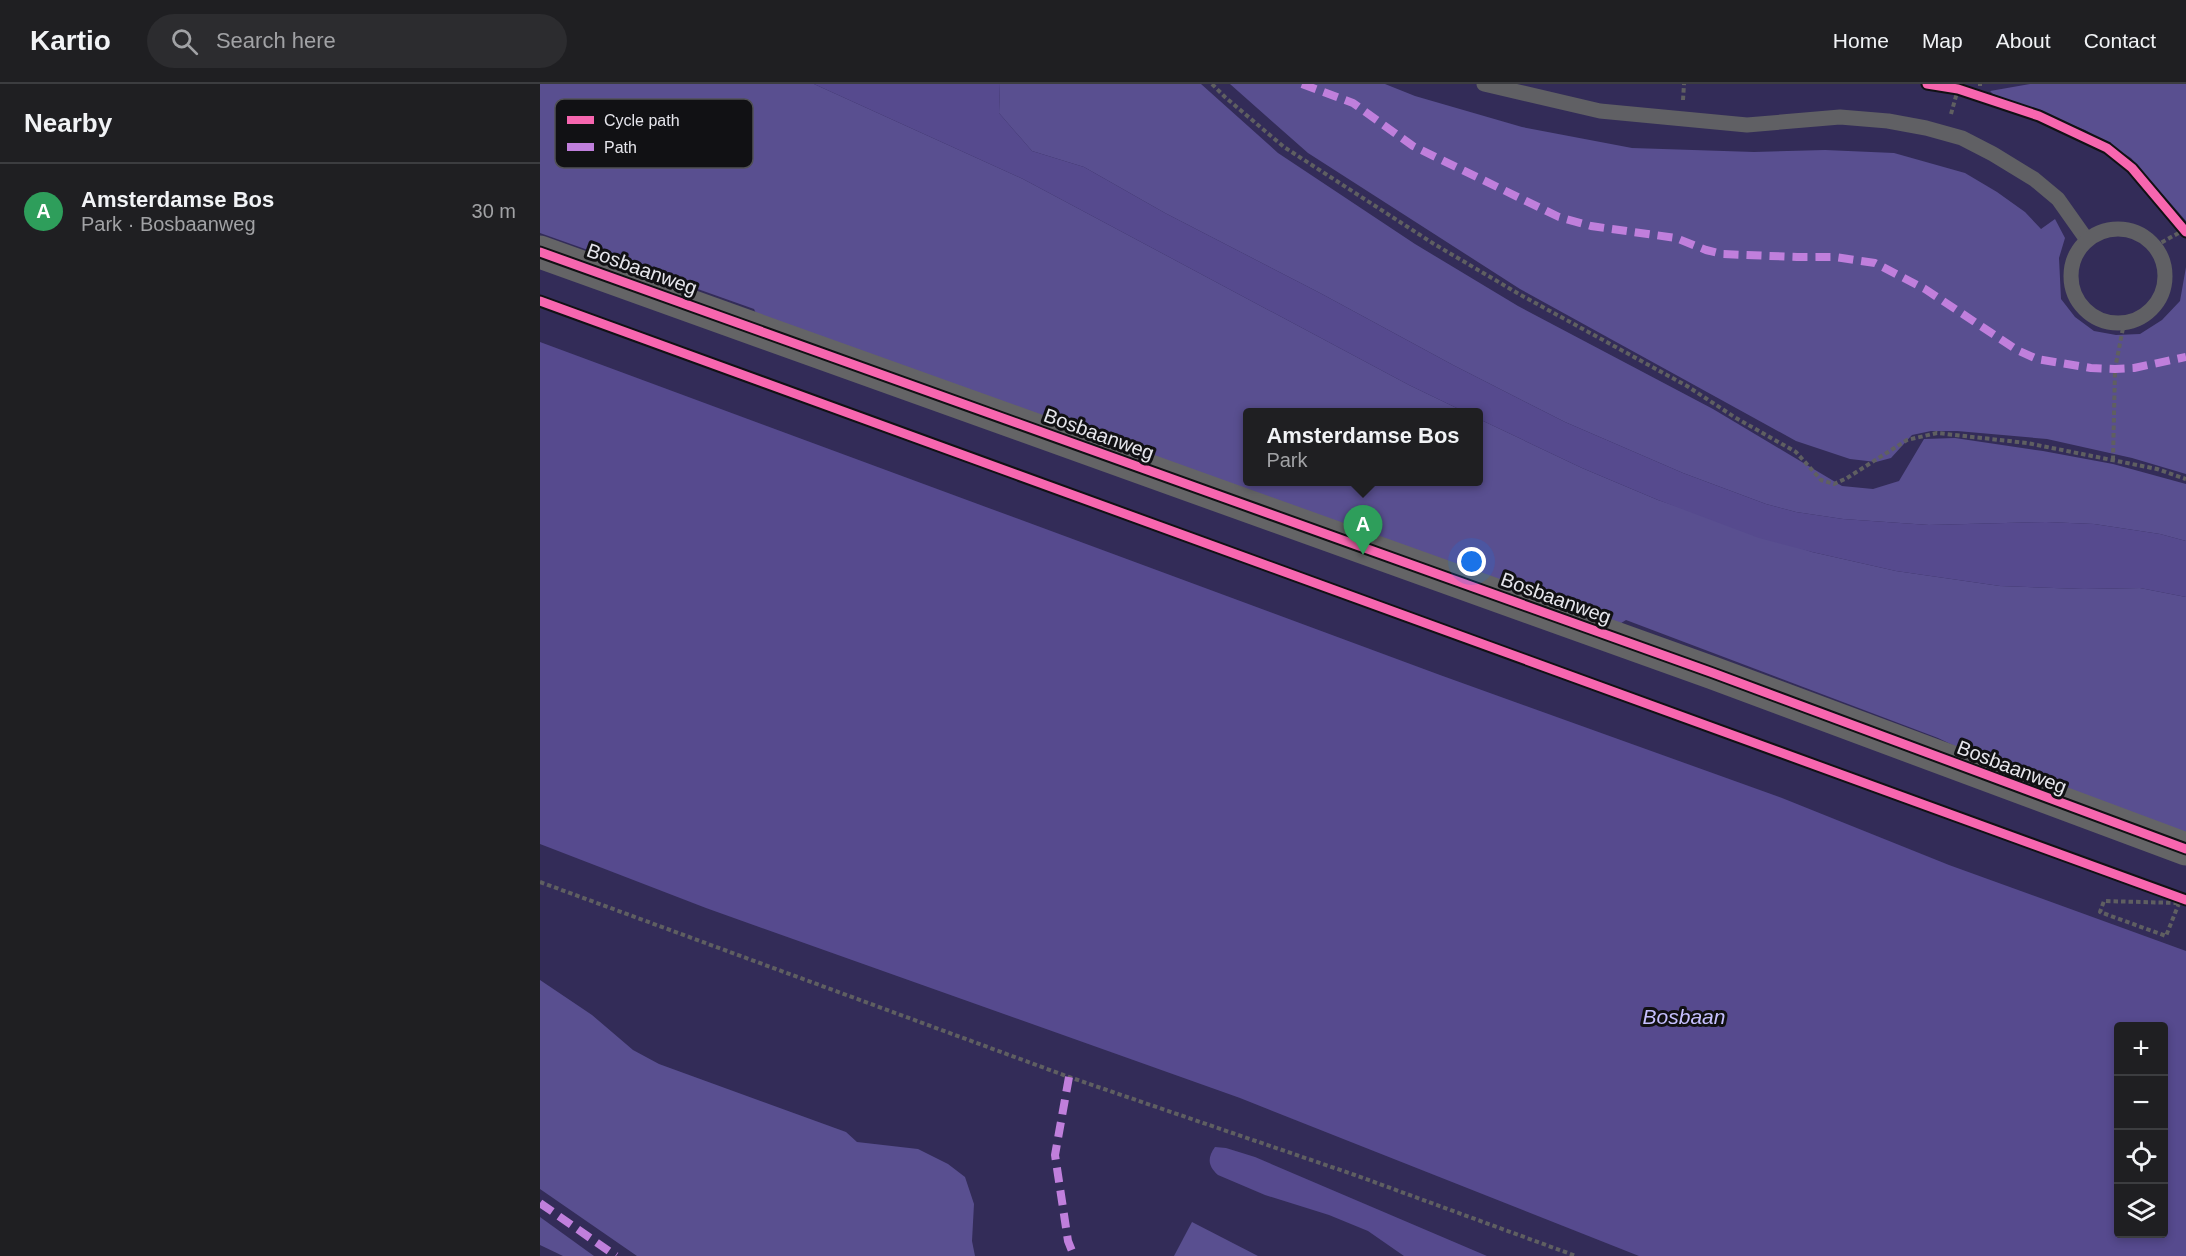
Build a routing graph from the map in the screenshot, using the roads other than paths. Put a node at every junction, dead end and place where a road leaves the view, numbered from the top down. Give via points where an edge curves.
1 (1484, 84) edge
2 (2087, 240) junction
3 (540, 252) edge
4 (2186, 849) edge

1 - 2 lane via 1612,112 1747,125 1840,117 1926,128 1962,138 2034,179 2058,199
2 - 2 lane via 2077,252 2071,281 2084,308 2096,317 2124,323 2153,308 2166,279 2155,246 2132,230 2116,228
3 - 4 street, Bosbaanweg via 1713,673

